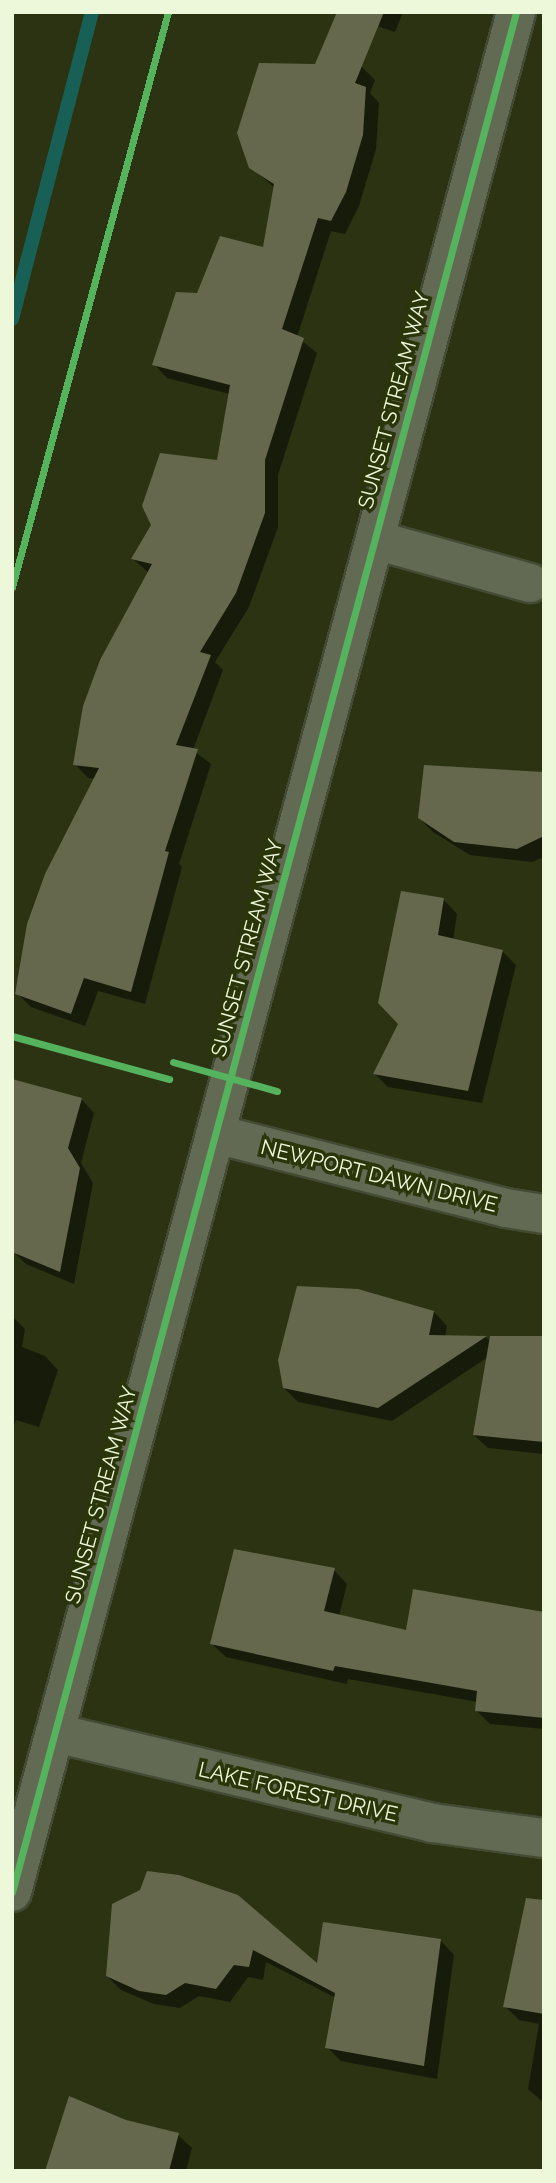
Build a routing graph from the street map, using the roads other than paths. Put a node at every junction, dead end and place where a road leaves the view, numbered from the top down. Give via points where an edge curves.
1 (516, 12) edge
2 (375, 540) junction
3 (530, 583) dead end
4 (216, 1134) junction
5 (544, 1214) edge
6 (55, 1733) junction
7 (544, 1838) edge
8 (12, 1892) edge

1 - 2 street, SUNSET STREAM WAY
2 - 3 street
2 - 4 street, SUNSET STREAM WAY
4 - 5 street, NEWPORT DAWN DRIVE
4 - 6 street, SUNSET STREAM WAY
6 - 7 street, LAKE FOREST DRIVE via 433,1823
6 - 8 street, SUNSET STREAM WAY

